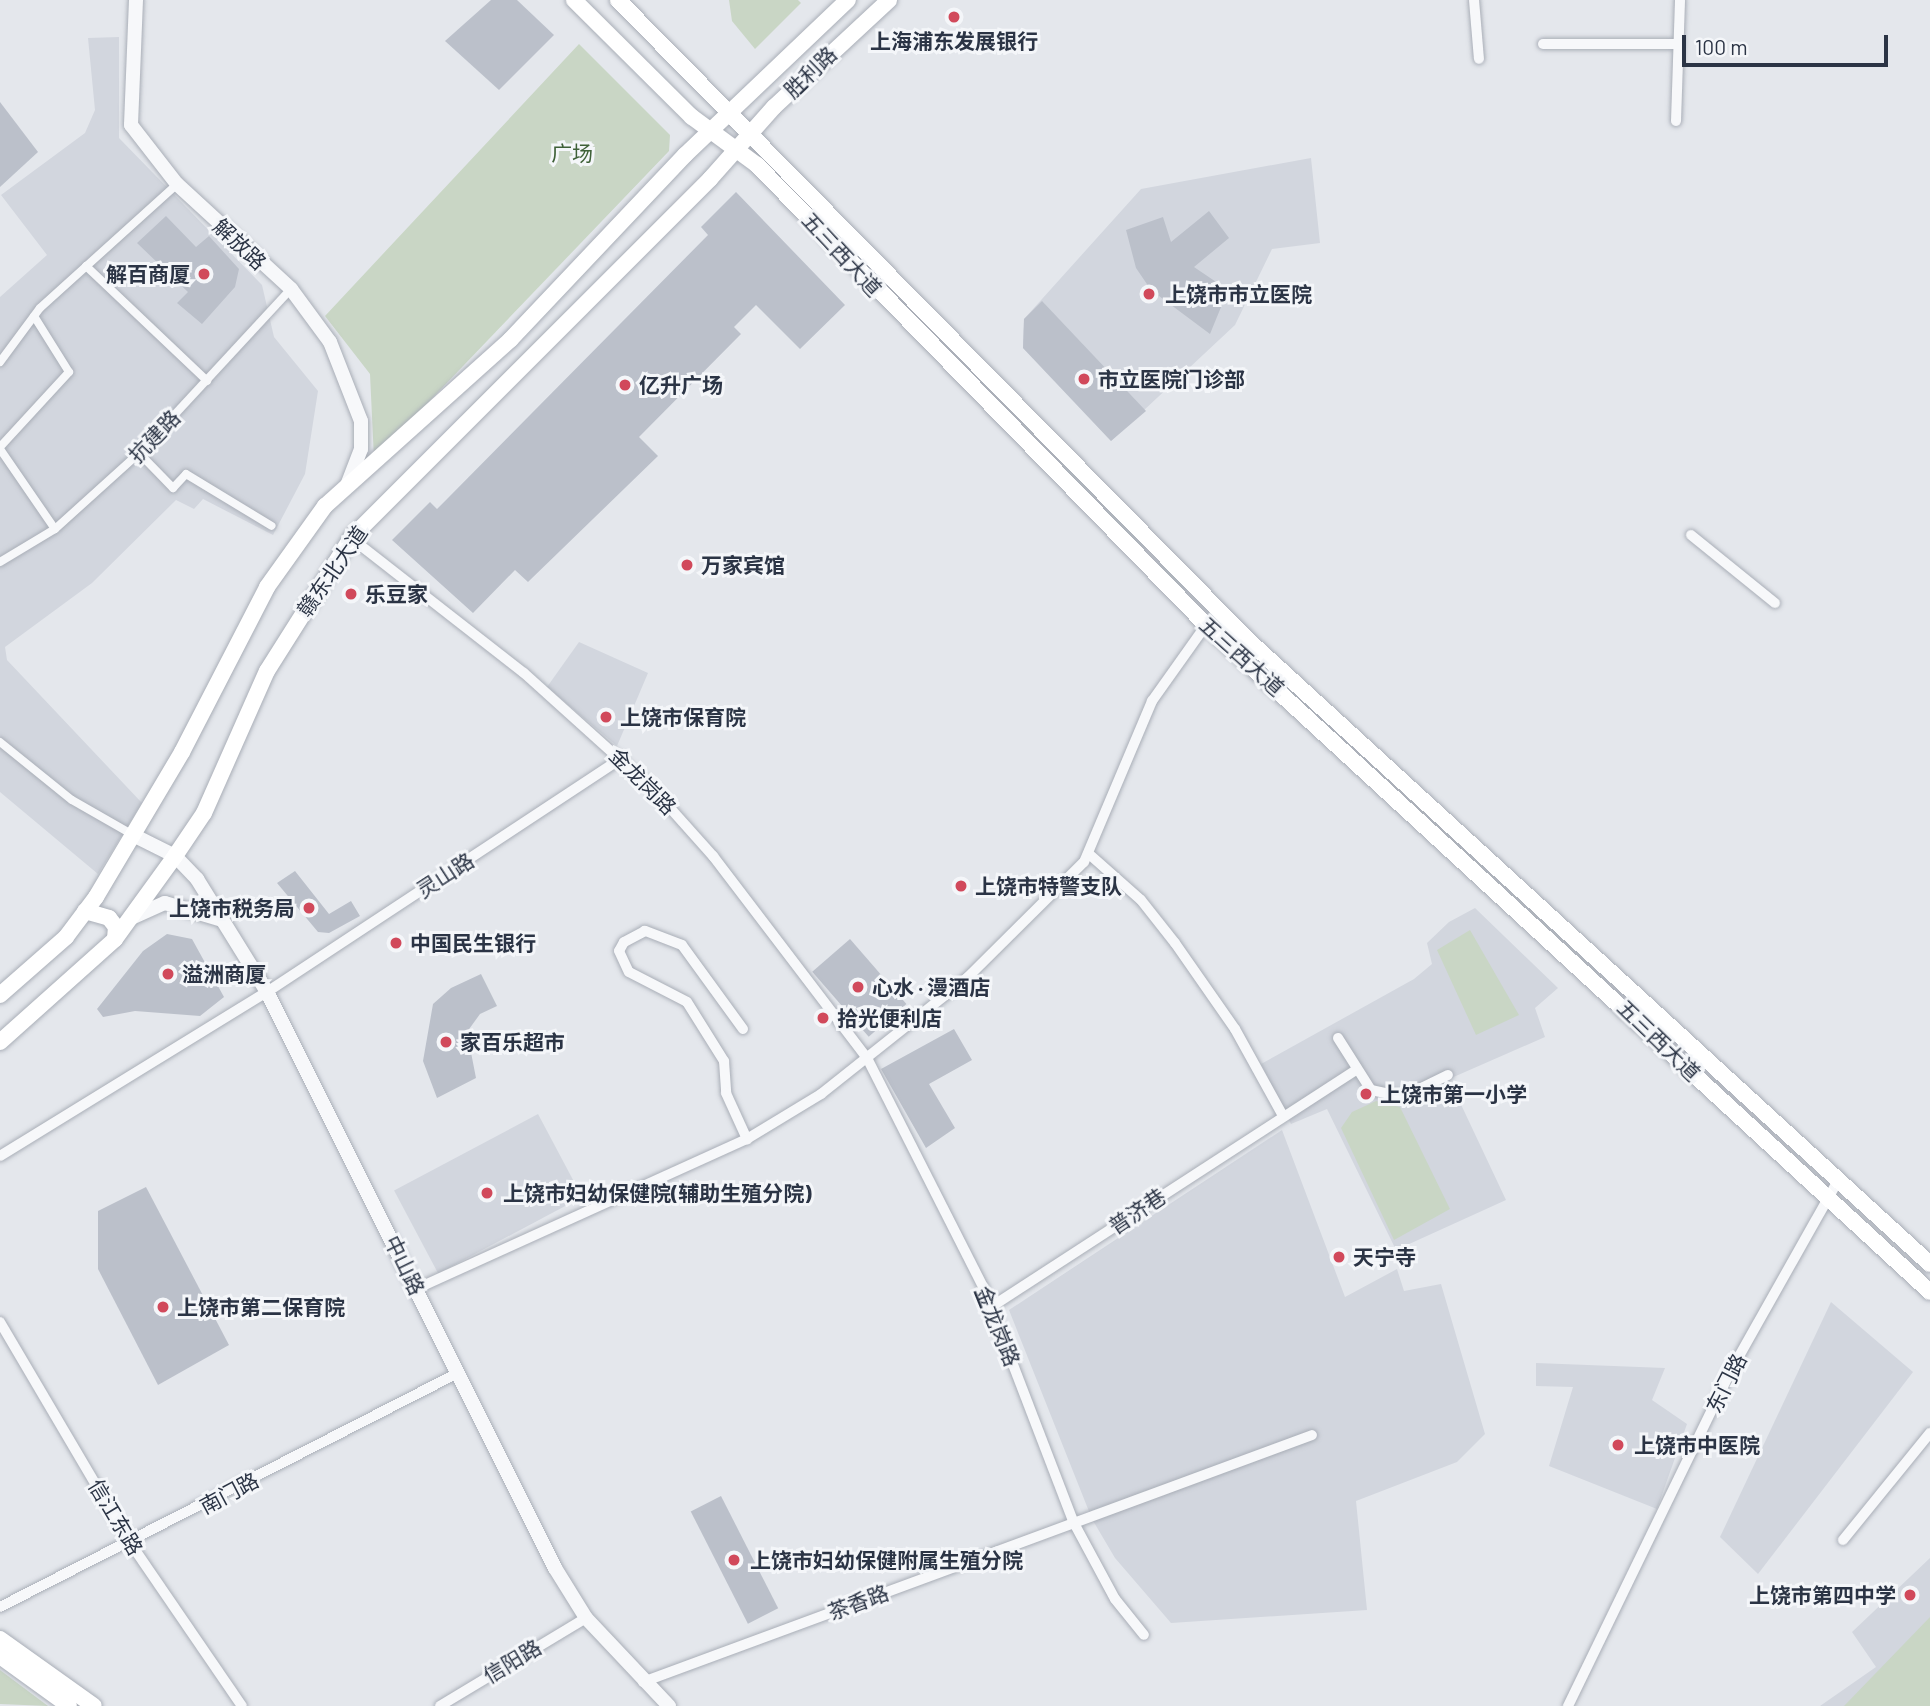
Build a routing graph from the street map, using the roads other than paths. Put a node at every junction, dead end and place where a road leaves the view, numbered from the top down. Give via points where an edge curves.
1 (136, 0) edge
2 (574, 0) edge
3 (618, 0) edge
4 (848, 0) edge
5 (889, 0) edge
6 (1474, 0) edge
7 (1680, 0) edge
8 (1543, 44) dead end
9 (1679, 44) junction
10 (1479, 59) dead end
11 (730, 113) junction
12 (1676, 121) dead end
13 (711, 131) junction
14 (749, 133) junction
15 (735, 149) junction
16 (177, 184) junction
17 (86, 267) junction
18 (291, 289) junction
19 (34, 316) junction
20 (0, 362) edge
21 (207, 381) junction
22 (0, 448) edge
23 (139, 453) junction
24 (347, 486) junction
25 (272, 526) dead end
26 (55, 529) junction
27 (1691, 535) dead end
28 (351, 538) junction
29 (0, 562) edge
30 (1775, 603) dead end
31 (1206, 625) junction
32 (0, 742) edge
33 (622, 758) junction
34 (133, 835) junction
35 (1089, 854) junction
36 (175, 856) junction
37 (85, 911) junction
38 (131, 918) junction
39 (222, 920) junction
40 (115, 939) junction
41 (267, 992) junction
42 (0, 995) edge
43 (743, 1029) dead end
44 (1338, 1038) dead end
45 (0, 1042) edge
46 (867, 1058) junction
47 (1356, 1070) junction
48 (1448, 1075) dead end
49 (1282, 1114) junction
50 (747, 1139) junction
51 (0, 1156) edge
52 (1839, 1179) junction
53 (1825, 1200) junction
54 (1927, 1255) edge
55 (416, 1289) junction
56 (1930, 1292) edge
57 (991, 1307) junction
58 (0, 1322) edge
59 (456, 1374) junction
60 (1930, 1433) edge
61 (1312, 1435) dead end
62 (1074, 1523) junction
63 (1843, 1539) dead end
64 (131, 1544) junction
65 (0, 1607) edge
66 (586, 1618) junction
67 (1144, 1635) dead end
68 (0, 1639) edge
69 (0, 1656) edge
70 (643, 1682) junction
71 (69, 1706) edge
72 (94, 1706) edge
73 (242, 1706) edge
74 (440, 1706) edge
75 (669, 1706) edge
76 (1568, 1706) edge

1 - 16 street, 解放路 via 131,125
2 - 13 main road, 五三西大道
3 - 11 main road, 五三西大道
4 - 11 main road, 胜利路
5 - 14 main road, 胜利路
6 - 10 street
7 - 9 street
8 - 9 street
9 - 12 street
11 - 13 main road, 胜利路
11 - 14 main road, 五三西大道
13 - 15 main road, 五三西大道
13 - 24 main road, 胜利路 via 510,340
14 - 15 main road, 胜利路
14 - 52 main road, 五三西大道 via 1248,640
15 - 28 main road, 赣东北大道
15 - 31 main road, 五三西大道 via 757,165
16 - 17 street
16 - 18 street, 解放路
17 - 19 street
17 - 21 street
18 - 21 street, 抗建路
18 - 24 street, 解放路 via 330,342 355,395 361,449
19 - 20 street
19 - 22 street via 69,372
21 - 23 street, 抗建路
22 - 26 street
23 - 25 street via 173,488 186,474
23 - 26 street, 抗建路
24 - 34 main road, 胜利路 via 301,535 267,587
26 - 29 street, 抗建路
27 - 30 street
28 - 33 street, 金龙岗路
28 - 36 main road, 赣东北大道 via 267,671 204,813
31 - 35 street via 1153,702
31 - 53 main road, 五三西大道 via 1625,1007
32 - 34 street via 72,800
33 - 41 street, 灵山路
33 - 46 street, 金龙岗路 via 713,856
34 - 36 street, 中山路
34 - 37 main road, 胜利路
35 - 46 street via 968,977
35 - 49 street via 1141,900 1175,943 1239,1035
36 - 38 main road, 赣东北大道
36 - 39 street, 中山路
37 - 40 main road via 109,918 116,927
37 - 42 main road, 胜利路 via 65,937
38 - 39 street via 165,903
38 - 40 main road, 赣东北大道
39 - 41 street, 中山路
40 - 45 main road, 赣东北大道
41 - 51 street, 灵山路
41 - 55 street, 中山路
43 - 50 street via 682,945 645,931 624,942 619,951 629,972 687,1002 724,1061 726,1093
44 - 47 street
46 - 50 street via 821,1094
46 - 57 street, 金龙岗路
47 - 48 street via 1371,1090 1403,1097
47 - 49 street, 普济巷
49 - 57 street, 普济巷
50 - 55 street
52 - 53 street, 东门路
52 - 54 main road, 五三西大道
53 - 56 main road, 五三西大道
53 - 76 street, 东门路 via 1729,1374
55 - 59 street, 中山路
57 - 62 street, 金龙岗路
58 - 64 street, 信江东路
59 - 64 street, 南门路
59 - 66 street, 中山路
60 - 63 street
61 - 62 street, 茶香路
62 - 67 street, 金龙岗路 via 1115,1598
62 - 70 street, 茶香路
64 - 65 street, 南门路
64 - 73 street, 信江东路
66 - 70 street, 中山路
66 - 74 street, 信阳路
68 - 72 main road
69 - 71 main road
70 - 75 street, 中山路

